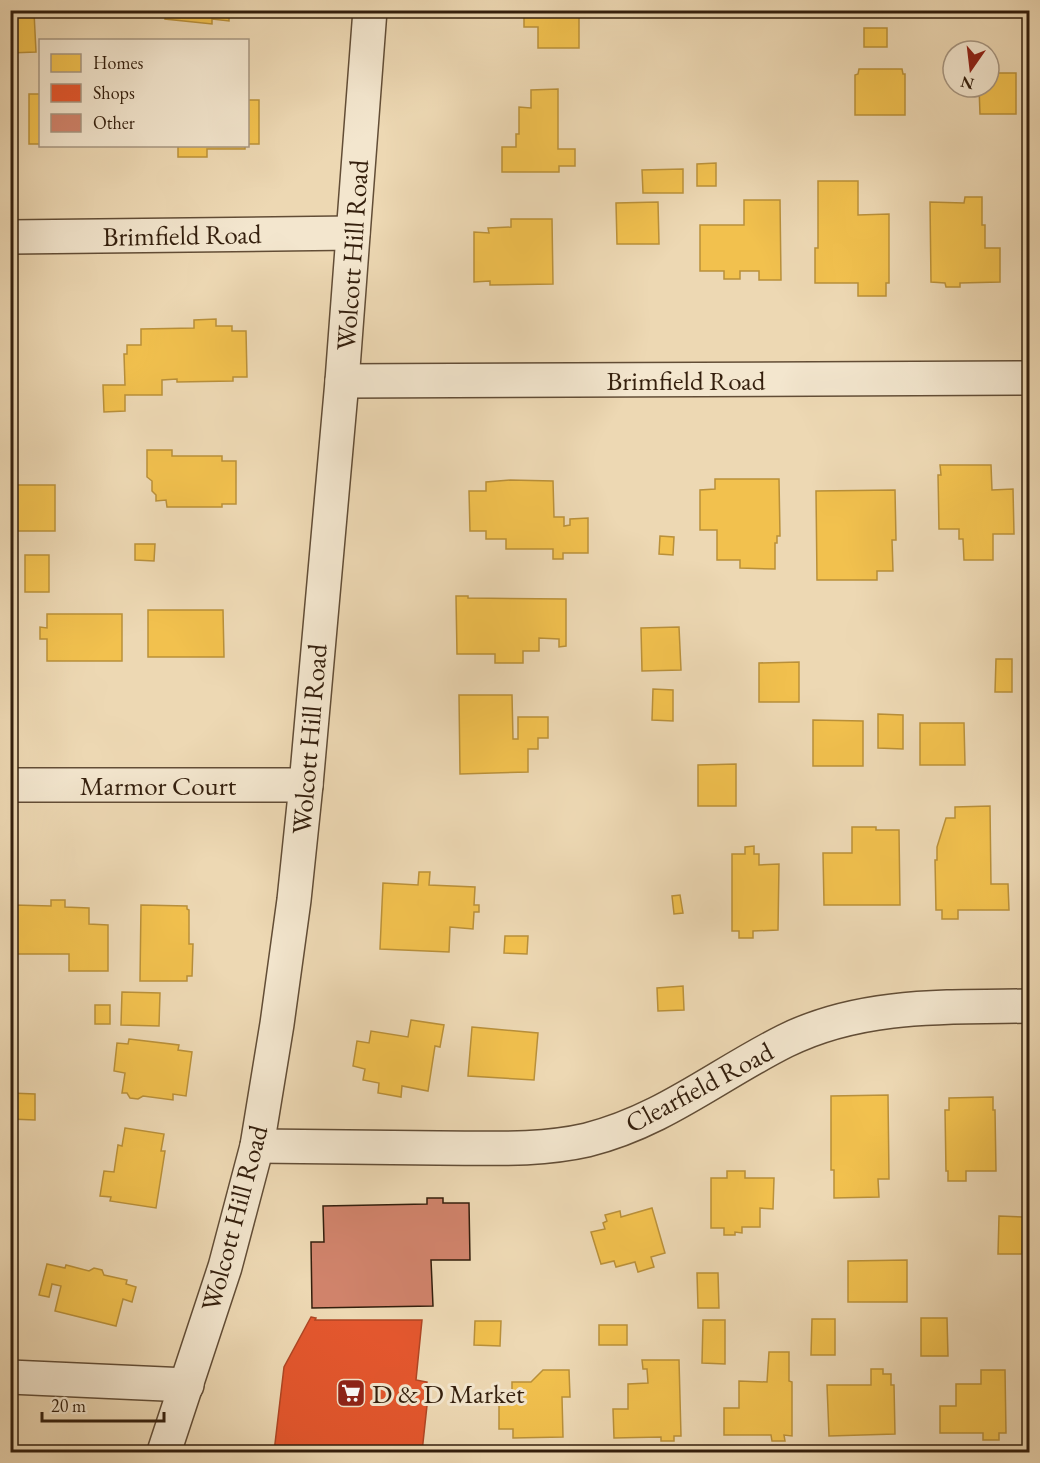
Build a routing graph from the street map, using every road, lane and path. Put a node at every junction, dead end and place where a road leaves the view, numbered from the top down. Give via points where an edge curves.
1 (370, 10) edge
2 (353, 233) junction
3 (10, 237) edge
4 (1029, 378) edge
5 (342, 381) junction
6 (10, 785) edge
7 (306, 785) junction
8 (1029, 1006) edge
9 (257, 1146) junction
10 (10, 1377) edge
11 (187, 1385) junction
12 (164, 1452) edge

1 - 2 street, Wolcott Hill Road
2 - 3 street, Brimfield Road
2 - 5 street, Wolcott Hill Road
4 - 5 street, Brimfield Road
5 - 7 street, Wolcott Hill Road
6 - 7 street, Marmor Court
7 - 9 street, Wolcott Hill Road via 291,923
8 - 9 street, Clearfield Road via 923,1007 830,1023 785,1041 667,1110 586,1140 504,1149
9 - 11 street, Wolcott Hill Road via 225,1267
10 - 11 street
11 - 12 street, Wolcott Hill Road

